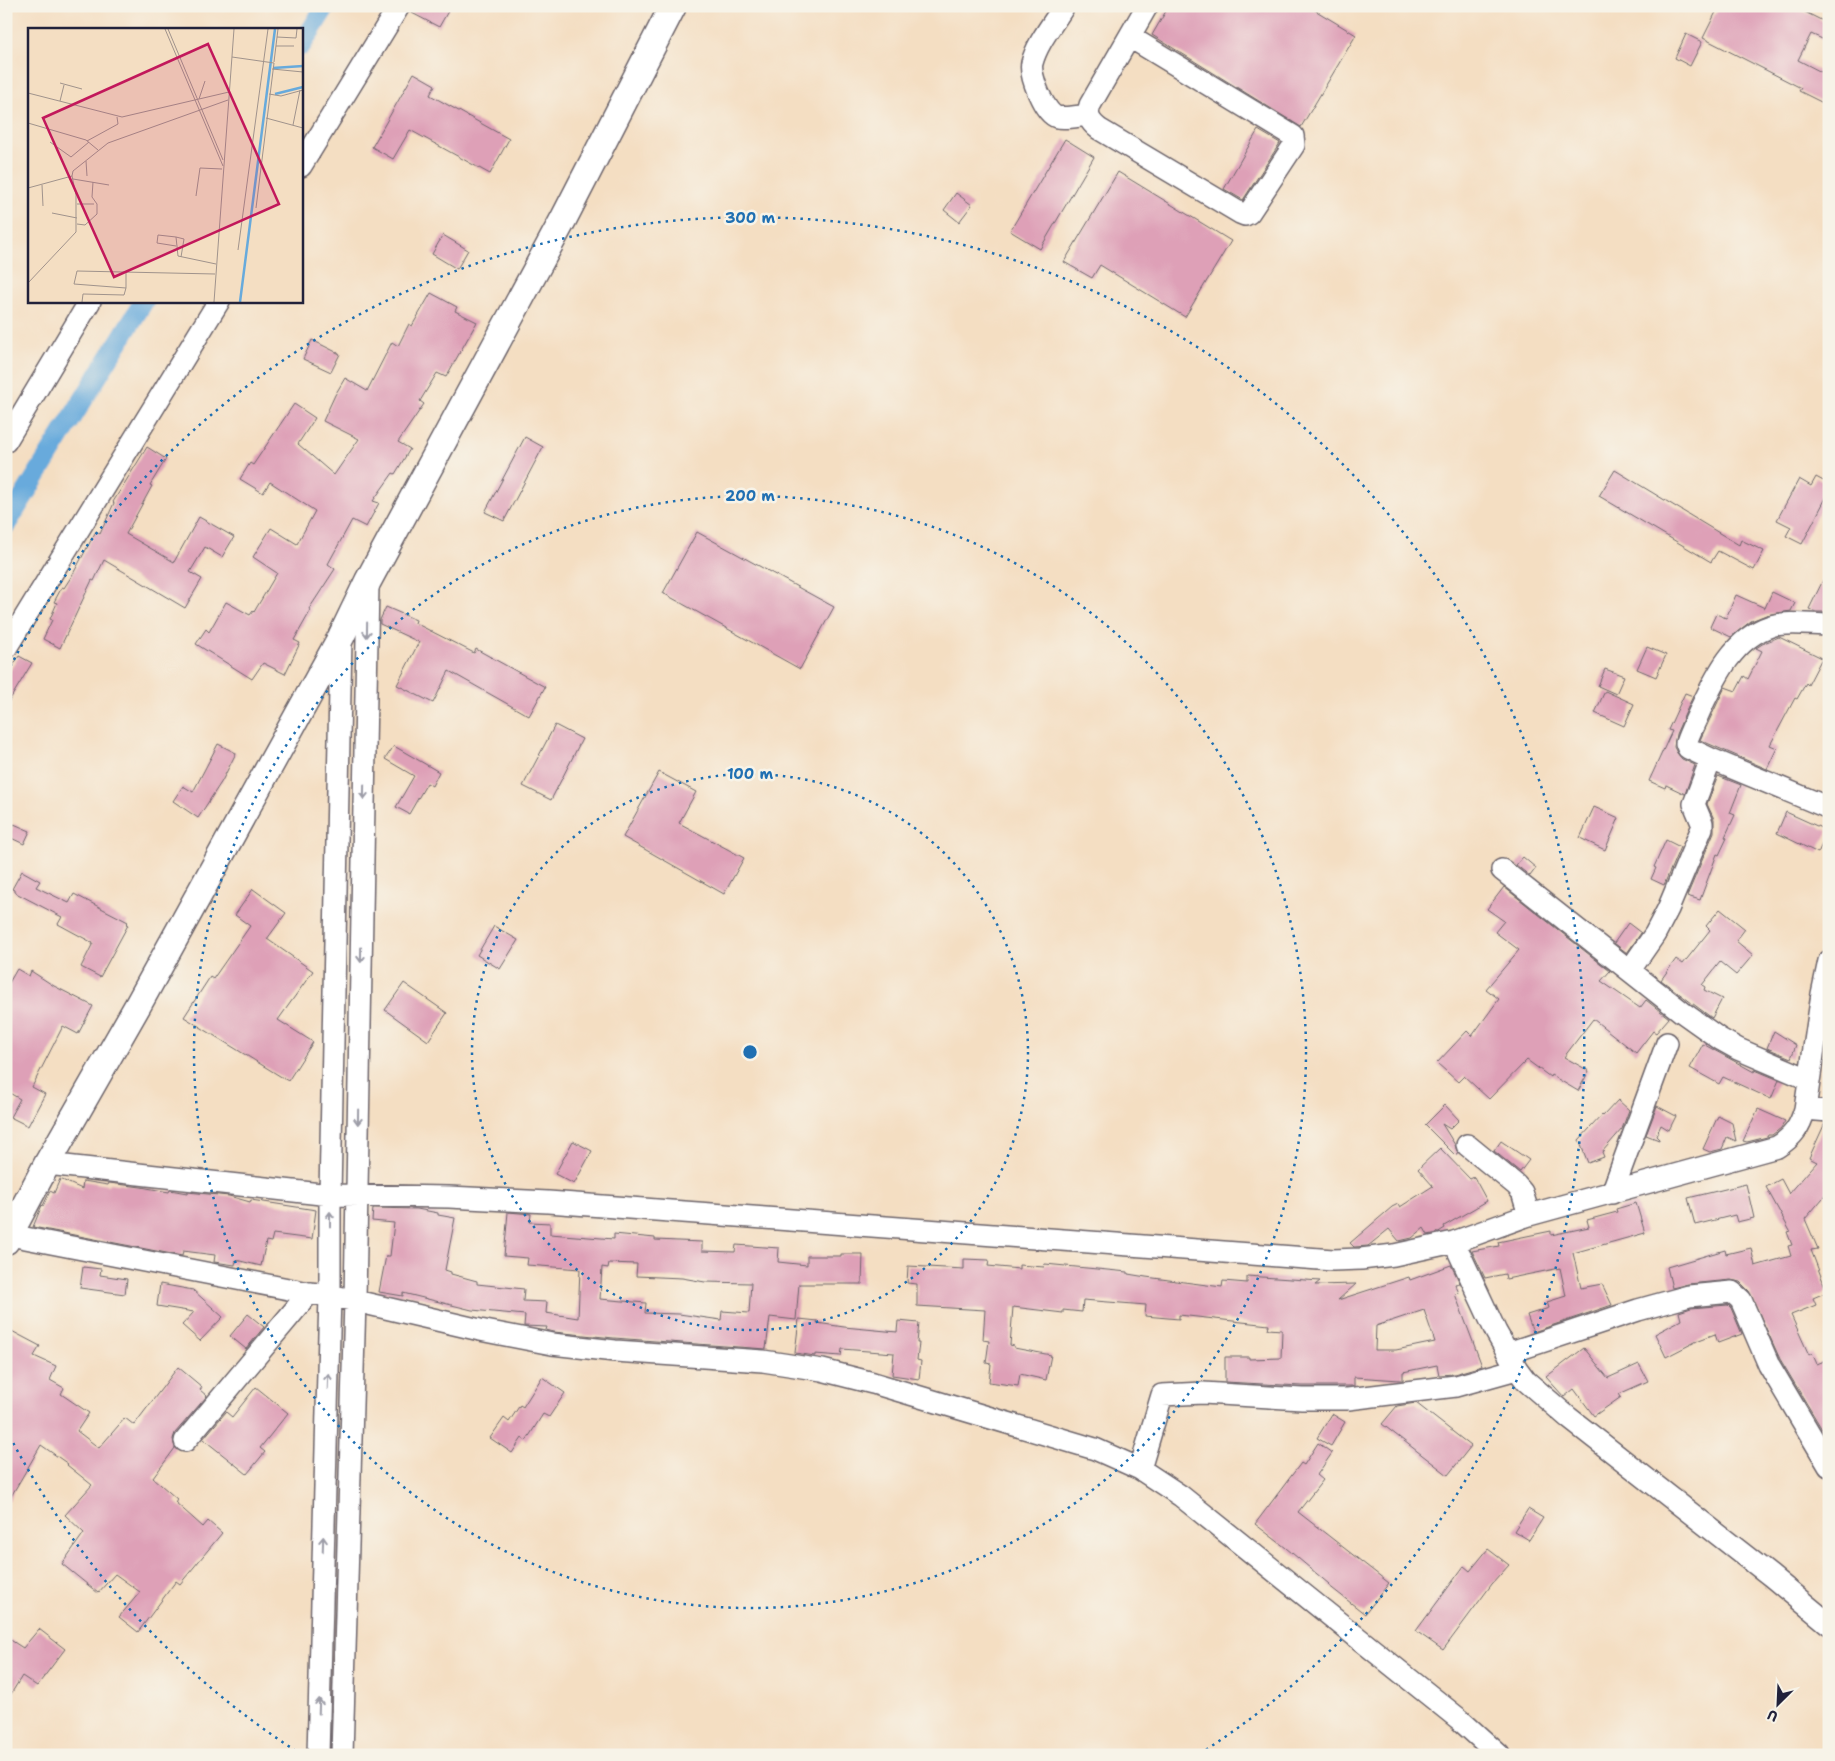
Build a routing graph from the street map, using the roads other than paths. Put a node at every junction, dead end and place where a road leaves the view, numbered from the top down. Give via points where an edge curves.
1 (399, 6) edge
2 (673, 6) edge
3 (1064, 6) edge
4 (1147, 6) edge
5 (1130, 37) junction
6 (1088, 115) junction
7 (302, 164) edge
8 (89, 302) edge
9 (218, 302) edge
10 (6, 441) edge
11 (368, 581) junction
12 (1829, 625) edge
13 (341, 637) junction
14 (6, 648) edge
15 (1711, 759) junction
16 (1829, 808) edge
17 (1502, 870) dead end
18 (1829, 961) edge
19 (1630, 970) junction
20 (1668, 1043) dead end
21 (1808, 1079) junction
22 (1805, 1109) junction
23 (1829, 1111) edge
24 (1467, 1145) dead end
25 (47, 1164) junction
26 (1612, 1193) junction
27 (330, 1194) junction
28 (356, 1195) junction
29 (1529, 1215) junction
30 (8, 1238) edge
31 (1454, 1242) junction
32 (320, 1294) junction
33 (355, 1300) junction
34 (1512, 1361) junction
35 (185, 1441) dead end
36 (1829, 1466) edge
37 (1140, 1469) junction
38 (1829, 1624) edge
39 (318, 1755) edge
40 (342, 1755) edge
41 (1499, 1755) edge

1 - 7 street
2 - 11 main road via 564,218
3 - 6 street via 1031,65 1040,97 1050,113 1057,117
4 - 5 street
5 - 6 street via 1090,105
5 - 6 street via 1291,133 1294,145 1252,209 1243,215 1099,129
8 - 10 street
9 - 14 street
11 - 13 main road
11 -> 28 street
12 - 15 street via 1771,626 1758,632 1732,654 1717,674 1686,743 1688,748
13 - 25 main road
13 - 27 street
15 - 16 street
15 - 19 street via 1694,804 1702,828 1668,909
17 - 19 street
18 - 21 street
19 - 21 street via 1720,1039
20 - 26 street
21 - 22 street
22 - 23 street
22 - 26 street via 1796,1131 1777,1147
24 - 29 street via 1516,1185 1522,1192
25 - 27 street
25 - 30 main road
26 - 29 street
27 - 28 street
32 -> 27 street
28 - 31 street via 548,1202 1333,1260 1394,1255
28 - 33 street
29 - 31 street
30 - 32 street
31 - 34 street
32 - 33 street
32 - 35 street
39 -> 32 street
33 - 37 street via 552,1344 763,1361 822,1370 1095,1449
33 - 40 street
34 - 36 street via 1585,1326 1701,1294 1732,1292 1741,1300 1769,1365
34 - 37 street via 1456,1386 1348,1399 1203,1393 1162,1395
34 - 38 street via 1526,1381 1569,1418
37 - 41 street via 1181,1496 1250,1550

